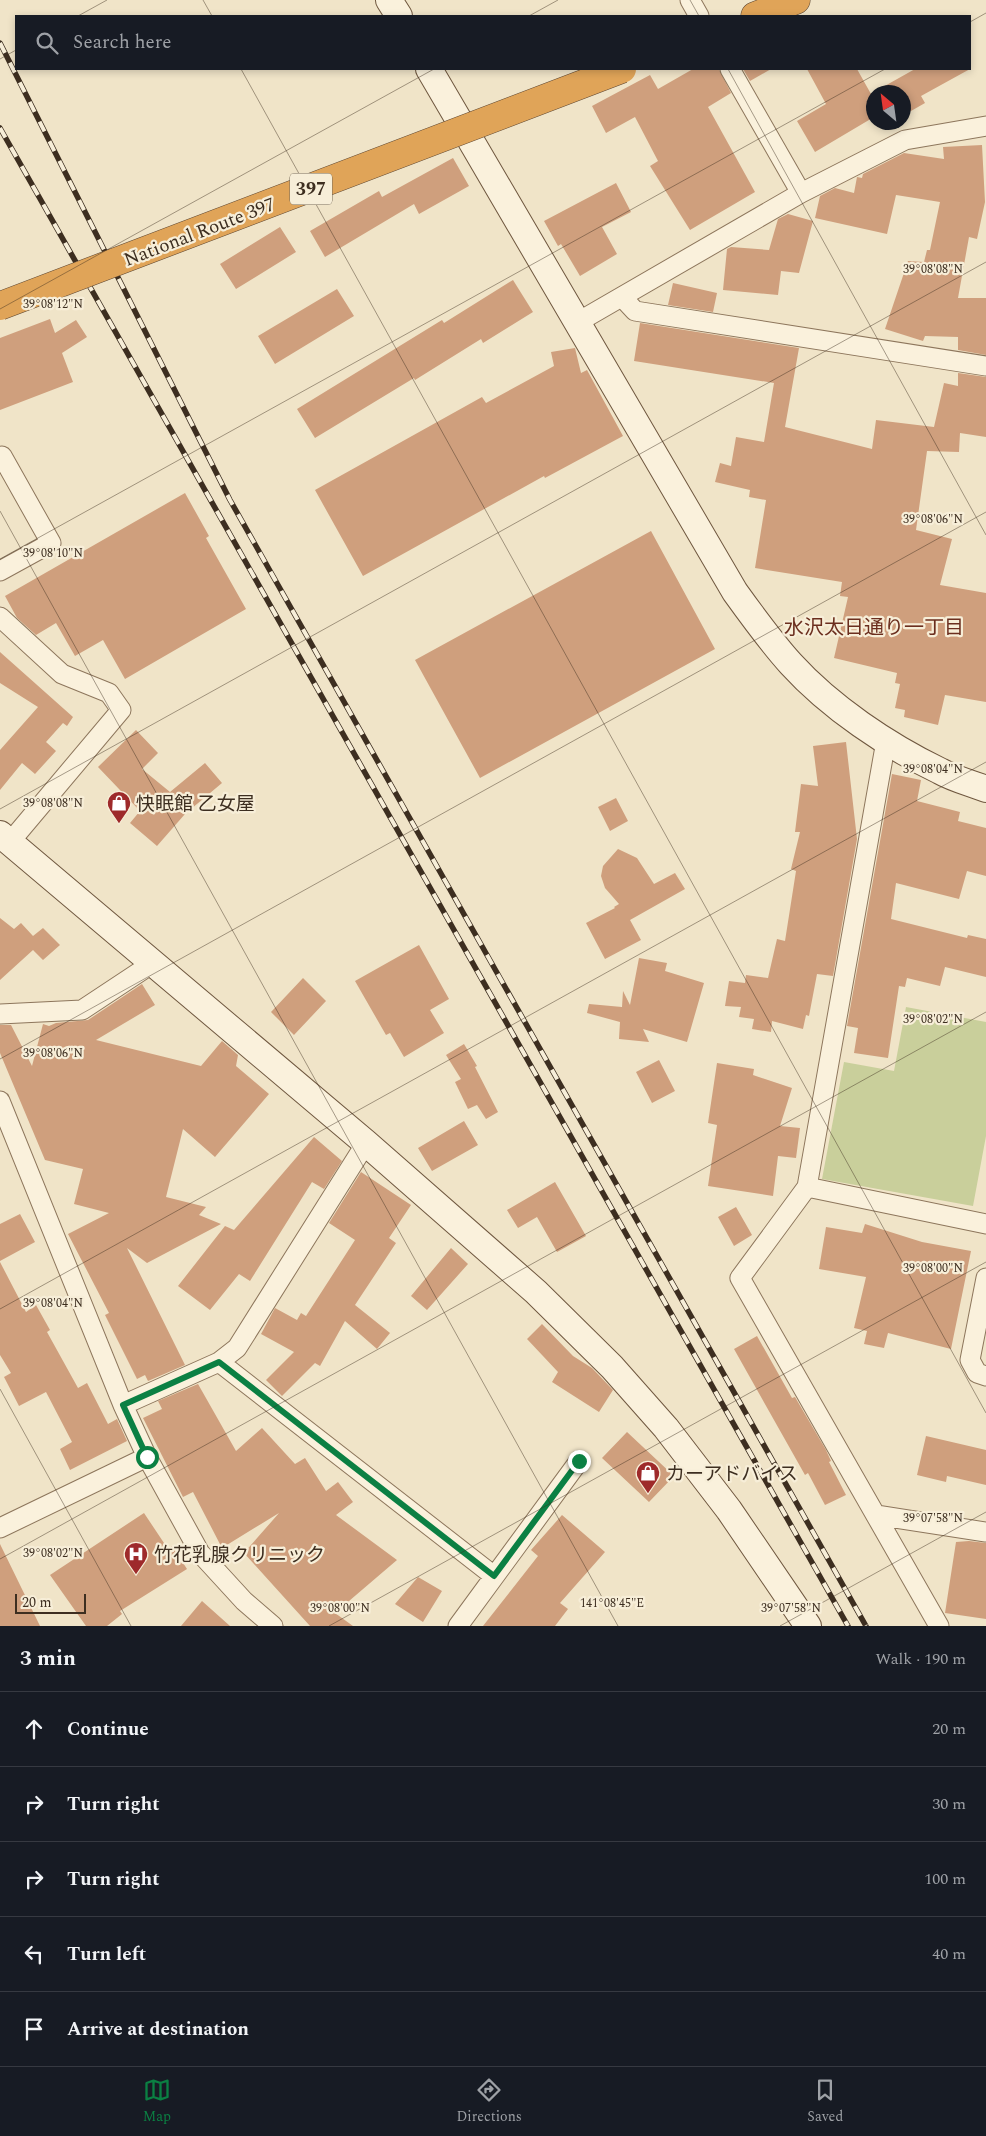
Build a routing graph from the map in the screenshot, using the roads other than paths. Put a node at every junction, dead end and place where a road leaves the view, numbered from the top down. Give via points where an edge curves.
1 (389, 0) edge
2 (690, 0) edge
3 (796, 0) edge
4 (398, 15) edge
5 (699, 15) edge
6 (758, 15) edge
7 (430, 70) edge
8 (619, 70) edge
9 (731, 70) edge
10 (986, 126) edge
11 (801, 193) junction
12 (622, 296) junction
13 (0, 306) edge
14 (578, 322) junction
15 (986, 366) edge
16 (0, 457) edge
17 (0, 572) edge
18 (0, 617) edge
19 (886, 741) junction
20 (986, 789) edge
21 (5, 838) edge
22 (153, 963) junction
23 (0, 1014) edge
24 (0, 1101) edge
25 (366, 1143) junction
26 (808, 1187) junction
27 (986, 1224) edge
28 (986, 1278) edge
29 (219, 1362) junction
30 (986, 1376) edge
31 (123, 1405) junction
32 (147, 1457) junction
33 (579, 1461) dead end
34 (876, 1515) junction
35 (0, 1528) edge
36 (986, 1532) edge
37 (494, 1576) junction
38 (273, 1626) edge
39 (458, 1626) edge
40 (808, 1626) edge
41 (939, 1626) edge

1 - 4 main road
2 - 5 street
3 - 6 highway
7 - 14 main road
8 - 13 highway, National Route 397 / 397, bridge
9 - 11 street
10 - 11 street via 905,140
11 - 12 street
12 - 14 street
12 - 15 street via 635,311
14 - 19 main road via 735,592 763,631 793,666
16 - 17 street via 51,543
18 - 21 street via 62,674 109,693 121,710
19 - 20 main road via 941,772
19 - 26 street
21 - 22 main road
22 - 23 street via 82,1010
22 - 25 main road
24 - 31 street
25 - 29 street via 237,1348
25 - 40 main road via 486,1246 612,1367 666,1428 729,1510
26 - 27 street
26 - 34 street via 740,1278
28 - 30 street via 970,1360 977,1373
29 - 31 street
29 - 37 street
31 - 32 street
32 - 35 street
32 - 38 street via 200,1553 244,1601
33 - 37 street
34 - 36 street
34 - 41 street
37 - 39 street

